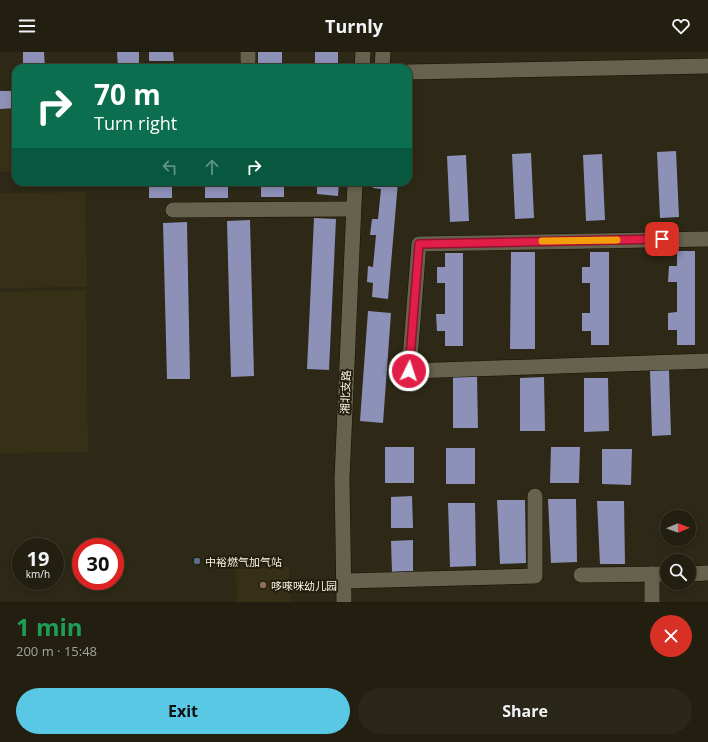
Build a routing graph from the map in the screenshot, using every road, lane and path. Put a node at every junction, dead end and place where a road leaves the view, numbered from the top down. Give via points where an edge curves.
1 (363, 52) edge
2 (383, 52) edge
3 (362, 64) edge
4 (382, 64) edge
5 (708, 66) edge
6 (412, 72) edge
7 (355, 186) edge
8 (353, 208) junction
9 (173, 210) dead end
10 (708, 238) edge
11 (708, 361) edge
12 (535, 496) dead end
13 (652, 574) junction
14 (660, 574) edge
15 (696, 574) edge
16 (708, 574) edge
17 (581, 575) dead end
18 (344, 581) junction
19 (344, 602) edge
20 (652, 602) edge

1 - 3 street
2 - 4 street
5 - 6 street
7 - 8 street, 湘北支路
8 - 9 street
8 - 18 street, 湘北支路 via 342,479
10 - 11 street via 419,244 409,371
12 - 18 street via 535,576
13 - 14 street
13 - 17 street
13 - 20 street
15 - 16 street
18 - 19 street, 湘北支路

